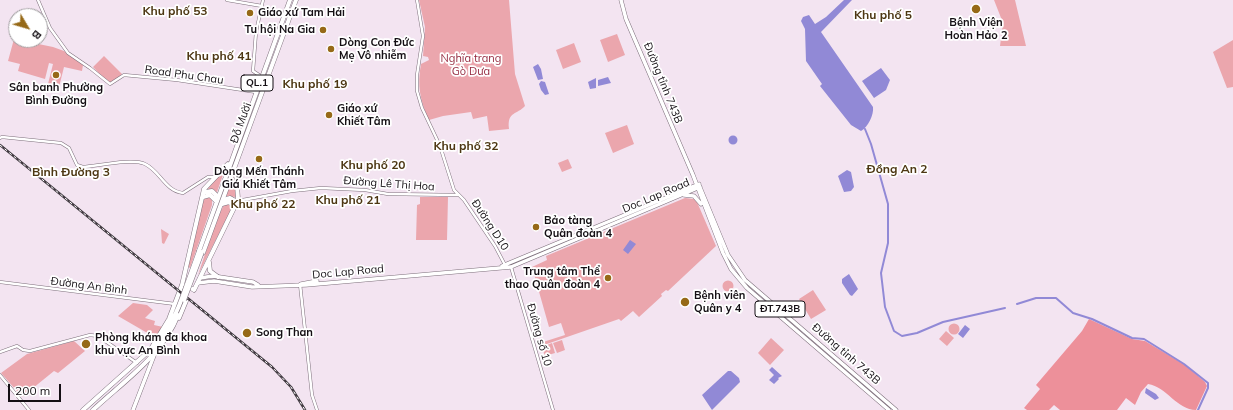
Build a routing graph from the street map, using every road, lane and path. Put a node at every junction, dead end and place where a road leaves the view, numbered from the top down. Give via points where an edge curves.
1 (38, 0) edge
2 (227, 0) edge
3 (263, 0) edge
4 (289, 0) edge
5 (295, 0) edge
6 (417, 0) edge
7 (621, 0) edge
8 (262, 6) junction
9 (261, 76) junction
10 (255, 92) junction
11 (1, 137) edge
12 (242, 143) junction
13 (229, 163) junction
14 (693, 175) junction
15 (215, 178) junction
16 (698, 186) junction
17 (688, 190) junction
18 (205, 192) junction
19 (457, 195) junction
20 (680, 195) junction
21 (202, 198) junction
22 (702, 200) junction
23 (219, 202) junction
24 (237, 202) junction
25 (234, 209) junction
26 (709, 220) junction
27 (209, 259) junction
28 (511, 265) junction
29 (505, 266) junction
30 (186, 268) junction
31 (218, 277) junction
32 (184, 278) junction
33 (200, 278) junction
34 (0, 282) edge
35 (182, 283) junction
36 (300, 284) junction
37 (197, 285) junction
38 (258, 285) junction
39 (183, 299) junction
40 (175, 304) junction
41 (779, 308) junction
42 (775, 311) junction
43 (0, 352) edge
44 (148, 352) junction
45 (155, 352) junction
46 (154, 357) junction
47 (140, 366) junction
48 (0, 375) edge
49 (146, 375) junction
50 (892, 409) edge
51 (29, 410) edge
52 (84, 410) edge
53 (94, 410) edge
54 (133, 410) edge
55 (317, 410) edge
56 (554, 410) edge

1 - 10 street, Road Phu Chau via 50,28 68,53 110,84 124,75
2 - 8 street
3 - 8 street
4 - 9 highway, Đỗ Mười / QL.1
5 - 12 highway, Đỗ Mười / QL.1
6 - 19 street, Đường Lê Thị Hoa via 423,36 417,91 427,120 439,142
7 - 14 main road, Đường tỉnh 743B / ĐT.743B via 626,19
8 - 9 street via 256,32 253,71
9 - 10 highway, Đỗ Mười / QL.1
10 - 13 highway, Đỗ Mười / QL.1
11 - 15 street via 66,145 74,163 83,167 126,162 142,163 155,172 166,185 178,192 184,193 208,177
12 - 23 highway, Đỗ Mười / QL.1
12 - 24 highway via 235,173
13 - 15 highway
13 - 23 highway, Đỗ Mười / QL.1
14 - 16 main road, Đường tỉnh 743B / ĐT.743B
14 - 17 main road
15 - 18 highway
15 - 21 highway via 206,187
16 - 17 main road, Doc Lap Road
16 - 22 main road, Đường tỉnh 743B / ĐT.743B
16 - 41 main road, Đường tỉnh 743B / ĐT.743B via 733,263 748,282
17 - 20 main road, Doc Lap Road
17 - 22 main road
17 - 28 main road, Doc Lap Road
18 - 21 highway
18 - 23 highway via 212,191
19 - 24 street, Đường Lê Thị Hoa via 388,194 321,188 292,190
19 - 29 street, Đường D10 via 464,200 495,246
20 - 26 main road via 697,198
20 - 28 main road, Doc Lap Road
21 - 23 highway via 210,195
21 - 30 highway
22 - 26 main road, Đường tỉnh 743B / ĐT.743B
23 - 24 highway via 230,198
23 - 25 highway via 231,203
23 - 39 highway, Đỗ Mười / QL.1, bridge
24 - 25 highway
25 - 27 highway
26 - 42 main road, Đường tỉnh 743B / ĐT.743B via 731,269 747,288
27 - 31 highway via 210,272
27 - 33 highway
28 - 29 main road, Doc Lap Road
28 - 56 street, Đường số 10
29 - 36 main road, Doc Lap Road
30 - 32 highway, QL.1
30 - 33 highway
30 - 37 highway
31 - 33 main road
31 - 38 main road
32 - 35 highway, QL.1
32 - 37 highway
33 - 37 highway
34 - 40 street, Đường An Bình
35 - 37 highway via 194,290
35 - 40 highway, QL.1
36 - 38 main road, Doc Lap Road
36 - 55 street via 312,395
37 - 38 main road via 209,281
39 - 44 highway, QL.1 via 168,326
39 - 45 highway, QL.1 via 171,331
39 - 46 highway, QL.1 via 174,330
39 - 47 highway, QL.1 via 163,337
40 - 44 highway, QL.1
41 - 42 main road
41 - 50 main road, Đường tỉnh 743B / ĐT.743B
42 - 50 main road, Đường tỉnh 743B / ĐT.743B
43 - 47 street via 17,346 30,352 90,335 98,336
44 - 47 highway, QL.1
45 - 46 main road
45 - 47 highway, QL.1
46 - 47 highway, QL.1
46 - 49 main road
47 - 49 main road
47 - 52 highway, QL.1
47 - 53 highway, QL.1
48 - 51 street
49 - 54 main road

